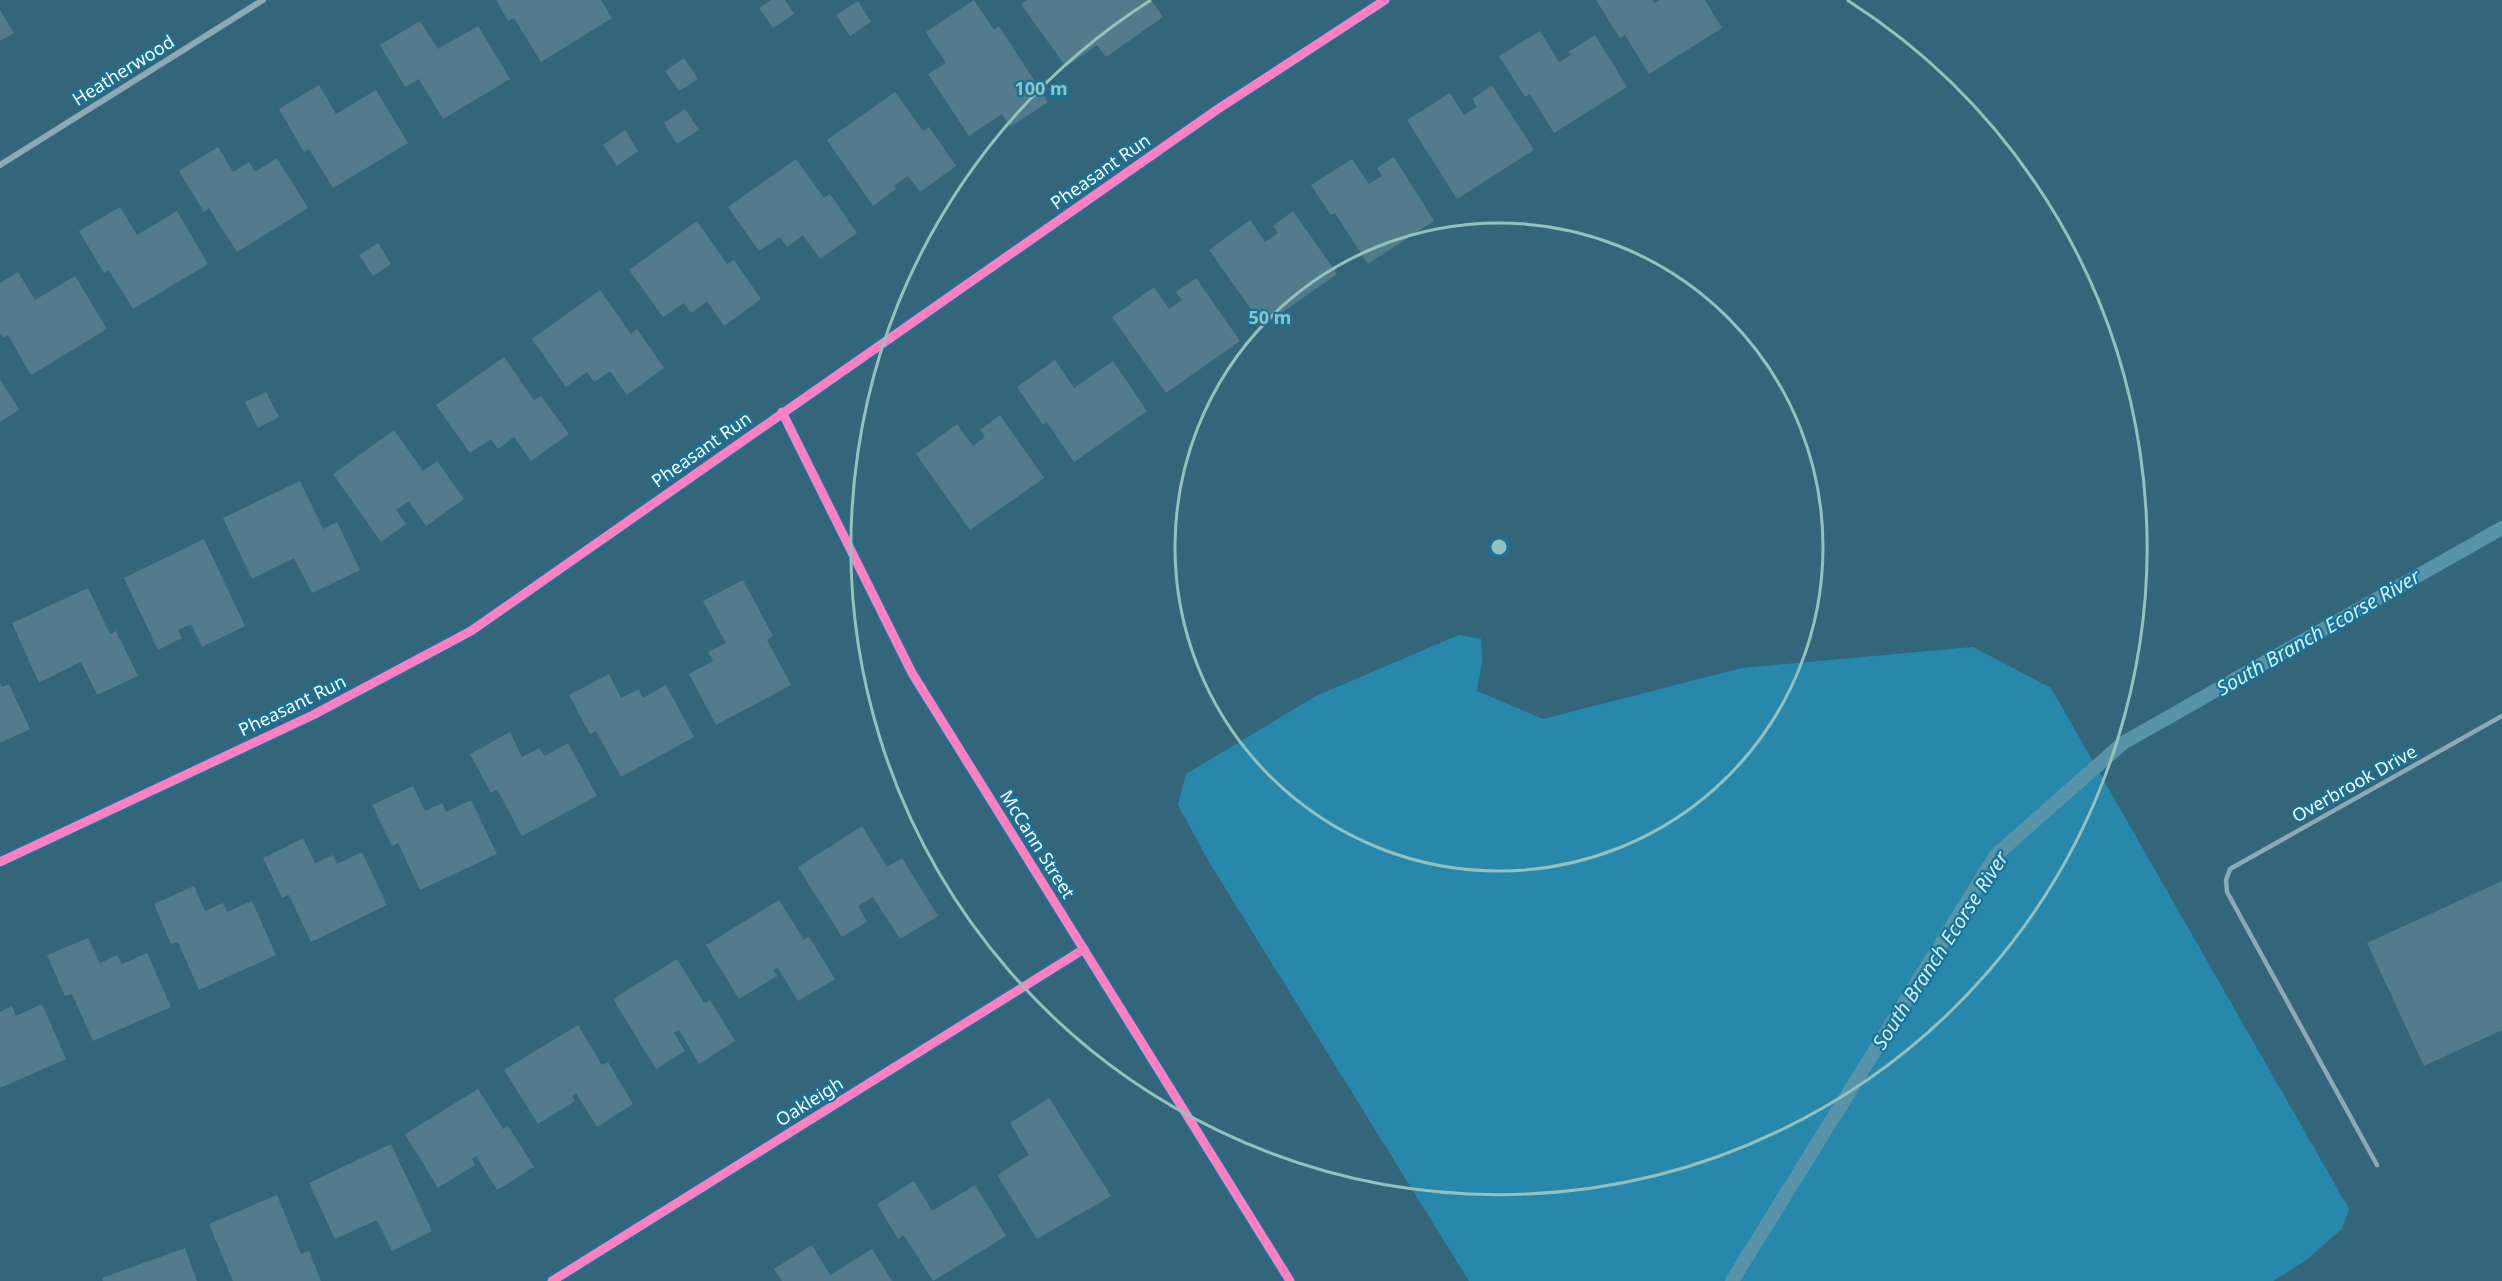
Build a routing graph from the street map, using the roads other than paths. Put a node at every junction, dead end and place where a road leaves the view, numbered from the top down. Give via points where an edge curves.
1 (262, 0) edge
2 (1385, 0) edge
3 (0, 165) edge
4 (782, 412) junction
5 (2502, 716) edge
6 (0, 862) edge
7 (1084, 949) junction
8 (2378, 1165) dead end
9 (552, 1281) edge
10 (1290, 1281) edge

1 - 3 street, Heatherwood
2 - 4 street, Pheasant Run via 1218,109
4 - 6 street, Pheasant Run via 471,631 313,714
4 - 7 street, McCann Street via 912,673
5 - 8 lane, Overbrook Drive via 2230,869 2226,880 2227,892
7 - 9 street, Oakleigh
7 - 10 street, McCann Street

